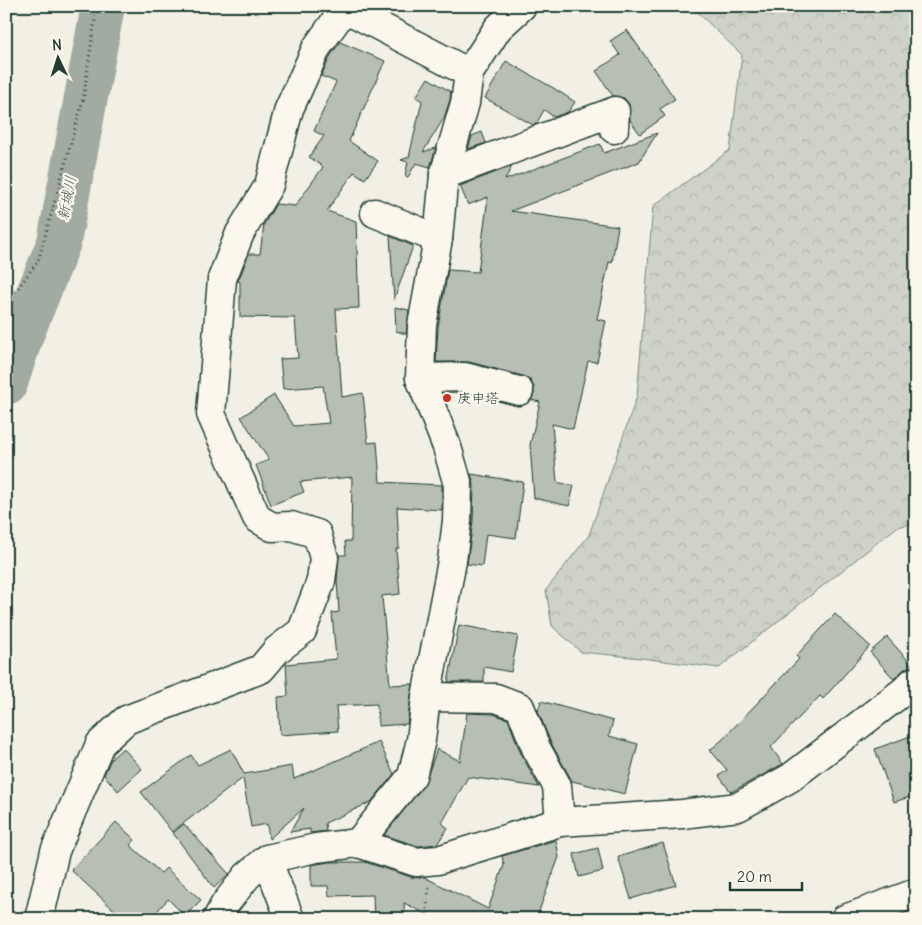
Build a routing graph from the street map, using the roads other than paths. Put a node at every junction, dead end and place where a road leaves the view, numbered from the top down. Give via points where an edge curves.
1 (522, 6) edge
2 (343, 7) edge
3 (469, 73) junction
4 (614, 130) dead end
5 (444, 175) junction
6 (375, 213) dead end
7 (438, 239) junction
8 (420, 378) junction
9 (519, 391) dead end
10 (916, 685) edge
11 (426, 698) junction
12 (560, 822) junction
13 (358, 843) junction
14 (267, 859) junction
15 (916, 894) edge
16 (39, 919) edge
17 (217, 919) edge
18 (290, 919) edge
19 (845, 919) edge

1 - 3 street via 498,28
2 - 3 street
2 - 16 street via 317,47 289,109 269,185 240,233 222,279 211,414 257,518 272,527 291,526 317,534 324,558 321,581 302,631 277,650 261,669 126,720 100,744 54,851
3 - 5 street via 465,103
4 - 5 street via 615,111
5 - 7 street
6 - 7 street
7 - 8 street via 422,326
8 - 9 street via 466,377
8 - 11 street via 458,485 452,561
10 - 12 street via 913,682 790,778 738,807
11 - 12 street via 496,698 520,707 536,748 557,786
11 - 13 street via 412,776
12 - 13 street via 438,860 416,862
13 - 14 street
14 - 17 street via 246,876
14 - 18 street
15 - 19 street

